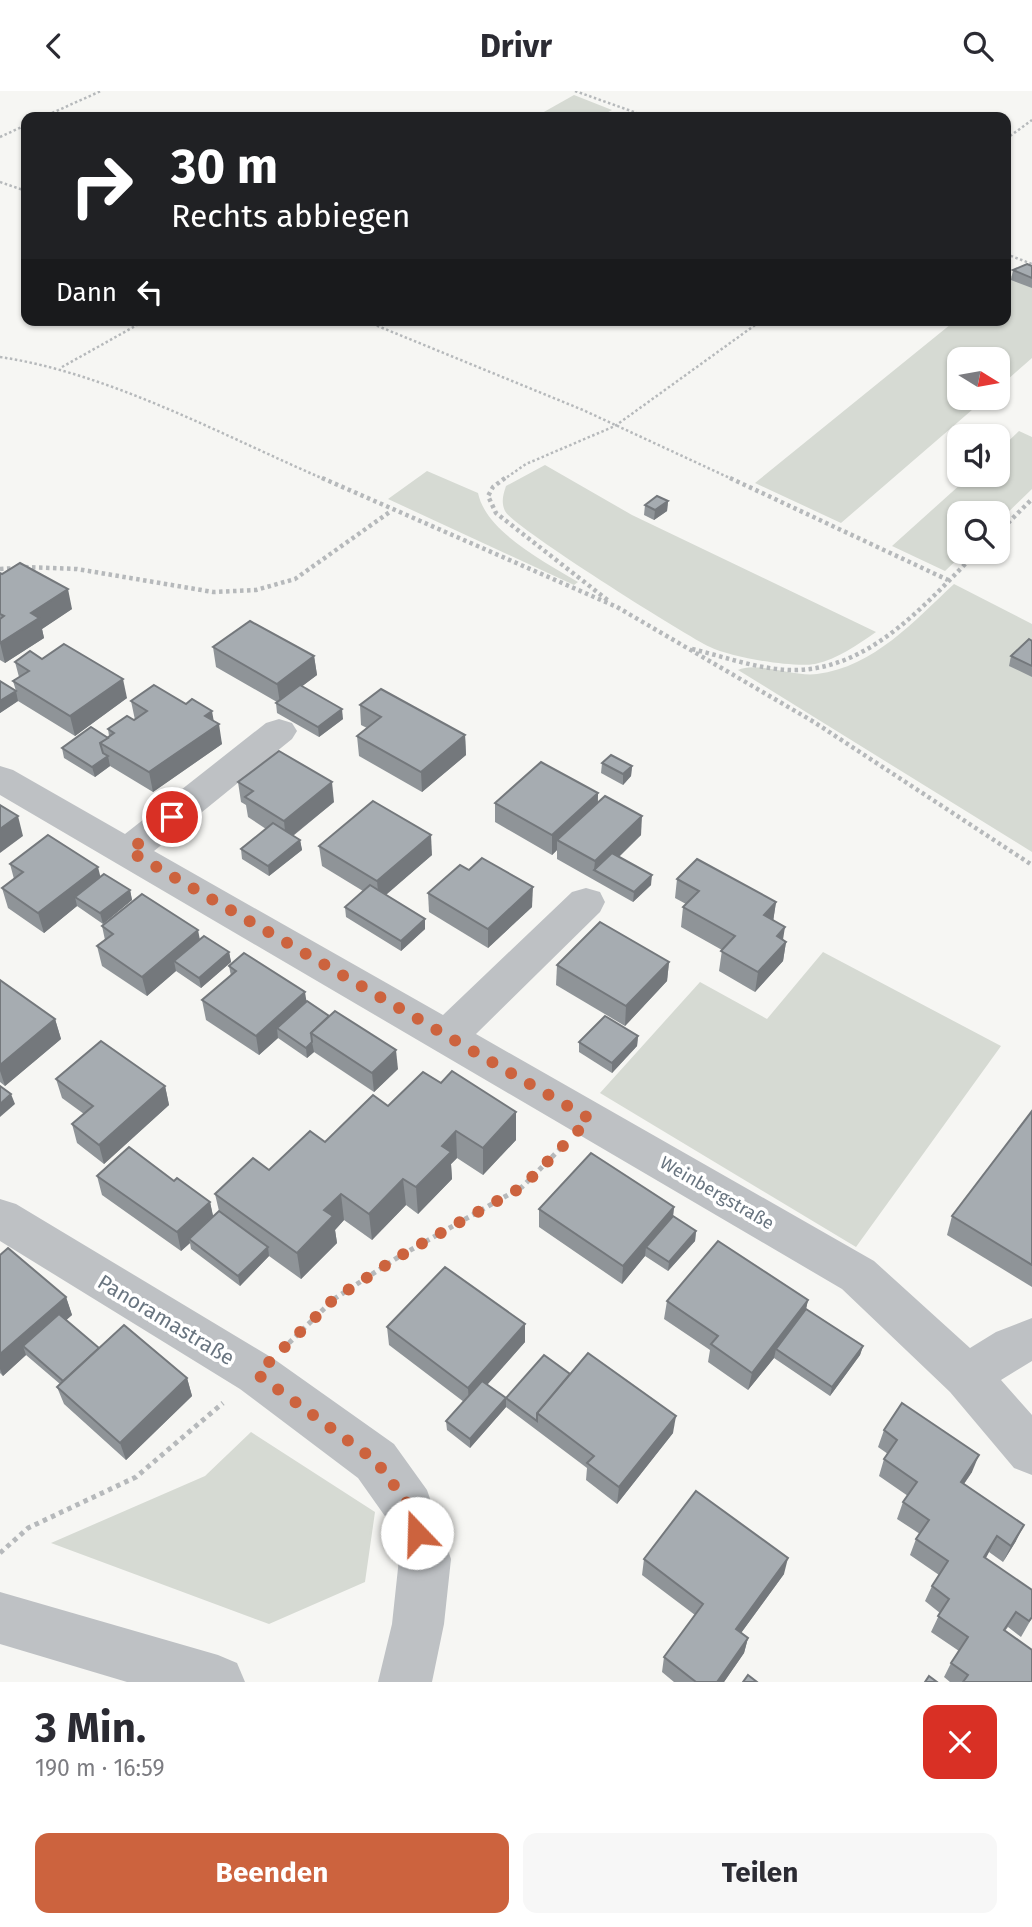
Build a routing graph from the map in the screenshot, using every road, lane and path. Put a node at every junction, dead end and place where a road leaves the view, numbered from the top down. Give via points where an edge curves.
1 (101, 91) edge
2 (575, 91) edge
3 (54, 112) edge
4 (634, 112) edge
5 (1032, 120) edge
6 (21, 127) edge
7 (1011, 135) edge
8 (0, 137) edge
9 (0, 181) edge
10 (21, 189) edge
11 (1011, 256) edge
12 (1032, 264) edge
13 (134, 326) edge
14 (377, 326) edge
15 (754, 326) edge
16 (0, 357) edge
17 (61, 368) junction
18 (615, 426) junction
19 (1032, 499) edge
20 (391, 511) junction
21 (1010, 521) edge
22 (965, 564) edge
23 (0, 569) edge
24 (948, 580) junction
25 (617, 607) junction
26 (688, 648) junction
27 (279, 731) dead end
28 (0, 779) edge
29 (129, 851) junction
30 (1032, 865) edge
31 (586, 902) dead end
32 (447, 1036) junction
33 (590, 1119) junction
34 (0, 1218) edge
35 (1032, 1339) edge
36 (257, 1374) junction
37 (967, 1376) junction
38 (1032, 1452) edge
39 (0, 1553) edge
40 (0, 1618) edge
41 (218, 1682) edge
42 (405, 1682) edge

1 - 3 path
2 - 4 path
5 - 7 path
6 - 8 path
9 - 10 path
11 - 12 path
13 - 17 path
14 - 18 path
15 - 18 path
16 - 17 path
17 - 20 path
18 - 24 path
18 - 25 path via 526,464 493,487 488,496 496,513
19 - 21 path
20 - 23 path via 295,579 257,590 213,592 77,569
20 - 25 path
22 - 24 path
24 - 26 path via 883,639 849,658 816,668 796,670
25 - 26 path
26 - 30 path via 814,722
27 - 29 street
28 - 29 street, Weinbergstraße
29 - 32 street, Weinbergstraße
31 - 32 street
32 - 33 street, Weinbergstraße
33 - 36 path via 522,1187 334,1299
33 - 37 street, Weinbergstraße via 858,1275
34 - 36 street, Panoramastraße
35 - 37 street
36 - 39 path via 135,1479 67,1507 8,1543
36 - 42 street, Panoramastraße via 376,1461 410,1507 425,1559 418,1624
37 - 38 street, Weinbergstraße
40 - 41 street

